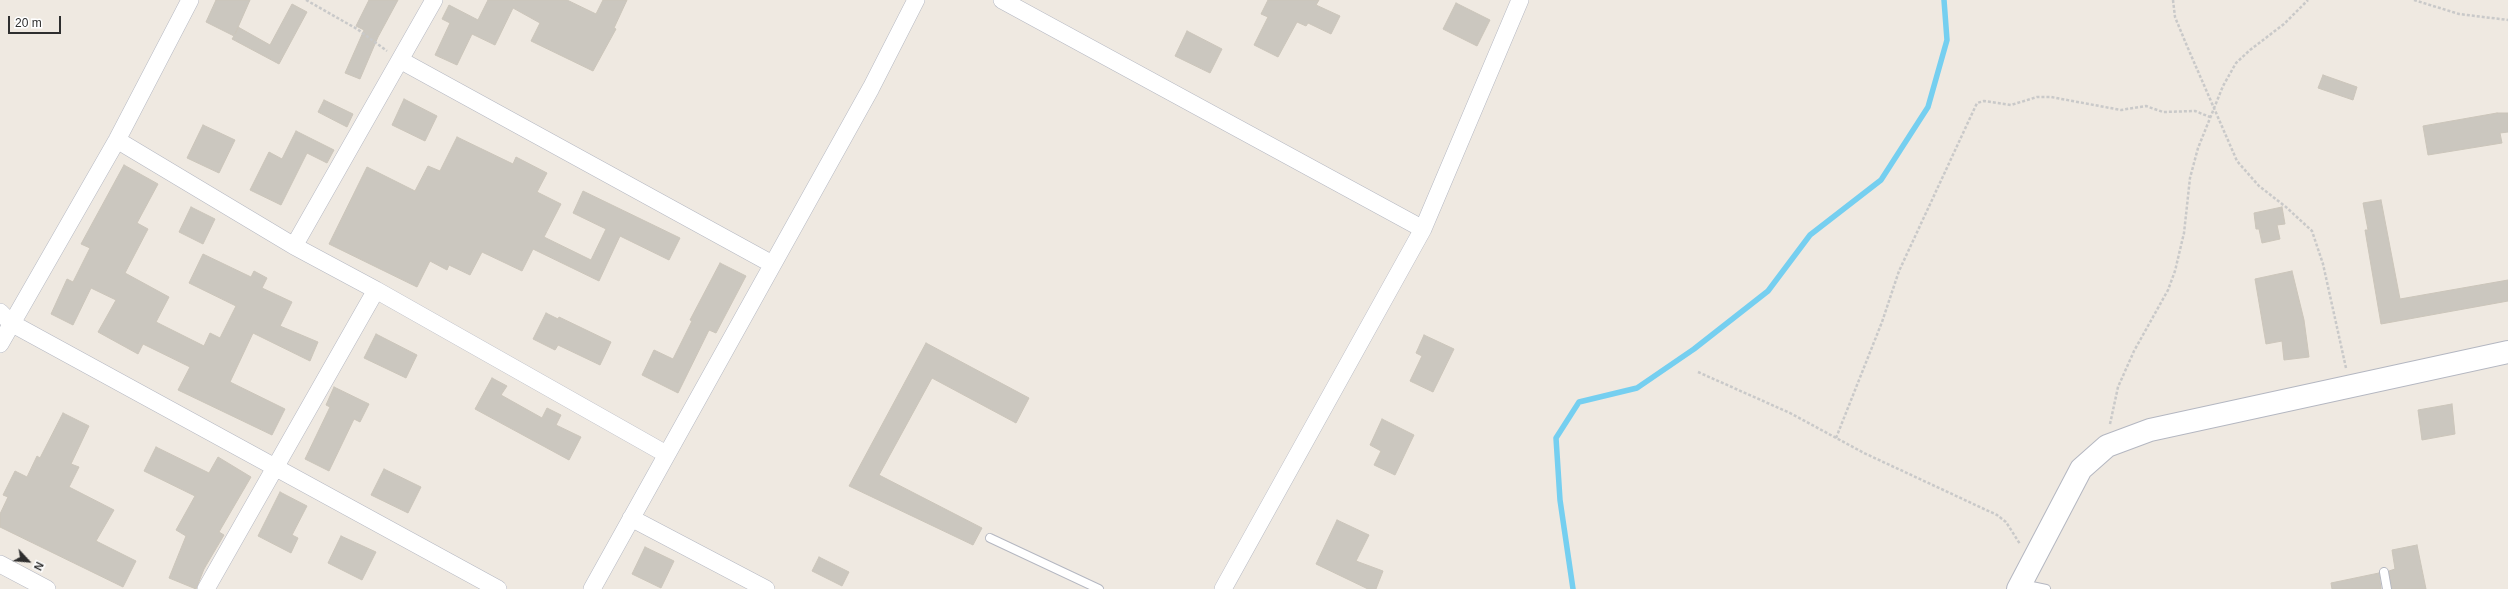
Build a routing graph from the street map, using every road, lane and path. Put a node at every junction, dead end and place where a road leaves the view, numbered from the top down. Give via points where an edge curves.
1 (190, 0) edge
2 (306, 0) edge
3 (434, 0) edge
4 (916, 0) edge
5 (1002, 0) edge
6 (1520, 0) edge
7 (2174, 0) edge
8 (2308, 0) edge
9 (2414, 0) edge
10 (2508, 20) edge
11 (400, 60) junction
12 (2213, 107) junction
13 (2210, 117) junction
14 (117, 140) junction
15 (1423, 229) junction
16 (294, 246) junction
17 (772, 264) junction
18 (376, 290) junction
19 (6, 318) edge
20 (0, 344) edge
21 (2508, 352) edge
22 (1698, 372) dead end
23 (2351, 388) junction
24 (1836, 438) junction
25 (2107, 446) junction
26 (666, 454) junction
27 (274, 467) junction
28 (631, 518) junction
29 (990, 538) dead end
30 (2031, 562) junction
31 (0, 564) edge
32 (2384, 572) dead end
33 (2020, 586) edge
34 (47, 589) edge
35 (206, 589) edge
36 (498, 589) edge
37 (592, 589) edge
38 (766, 589) edge
39 (1099, 589) edge
40 (1223, 589) edge
41 (2046, 589) edge
42 (2387, 589) edge

1 - 14 street
2 - 11 path via 357,29
3 - 11 street
4 - 17 street via 871,88
5 - 15 street
6 - 15 street
7 - 12 path via 2176,17
8 - 12 path via 2284,24 2236,63
9 - 10 path via 2459,14
11 - 16 street
11 - 17 street
12 - 13 path
12 - 23 path via 2237,161 2259,186 2312,232 2323,264
13 - 24 path via 2195,111 2163,112 2146,106 2121,110 2052,97 2037,97 2011,105 1984,101 1977,103 1899,271 1882,322
13 - 25 path via 2190,178 2184,233 2174,271 2168,290 2134,351 2118,387 2111,411
14 - 16 street
14 - 19 street
15 - 40 street
16 - 18 street
17 - 26 street
18 - 26 street
18 - 27 street
19 - 20 street
19 - 27 street
21 - 23 street
22 - 24 path via 1790,413
23 - 25 street via 2150,430
24 - 30 path via 1997,515 2006,522
25 - 30 street via 2081,469
26 - 28 street
27 - 35 street
27 - 36 street
28 - 37 street
28 - 38 street
29 - 39 lane
30 - 33 street
31 - 34 street
32 - 42 lane
33 - 41 lane

